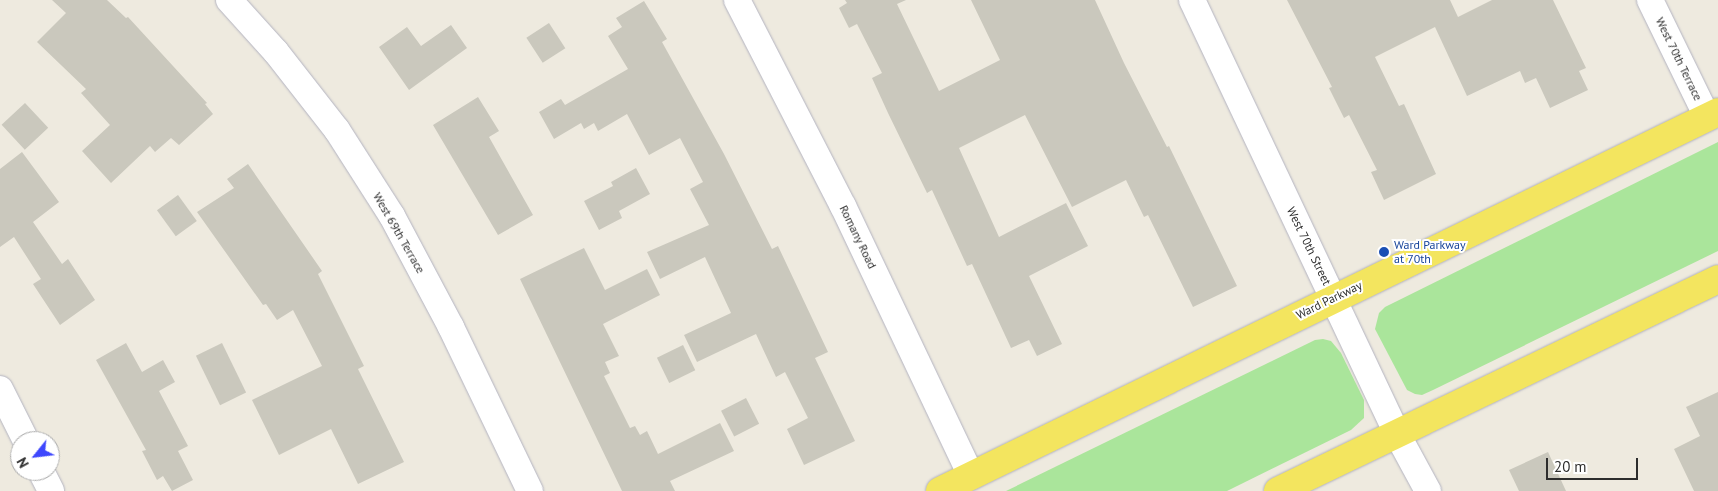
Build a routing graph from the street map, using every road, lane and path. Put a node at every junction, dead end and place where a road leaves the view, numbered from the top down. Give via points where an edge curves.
1 (228, 0) edge
2 (737, 0) edge
3 (1192, 0) edge
4 (1650, 0) edge
5 (1712, 115) edge
6 (1718, 279) edge
7 (1334, 298) junction
8 (0, 389) edge
9 (21, 431) edge
10 (1397, 434) junction
11 (971, 476) junction
12 (530, 491) edge
13 (940, 491) edge
14 (1278, 491) edge
15 (1428, 491) edge

1 - 12 street, West 69th Terrace via 276,52 337,130 392,216 451,327
2 - 11 street, Romany Road via 843,206
3 - 7 street, West 70th Street
4 - 5 street, West 70th Terrace
5 - 7 main road, Ward Parkway
6 - 10 main road
7 - 10 street, West 70th Street
7 - 11 main road, Ward Parkway
8 - 9 street
10 - 14 main road
10 - 15 street, West 70th Street
11 - 13 main road, Ward Parkway

